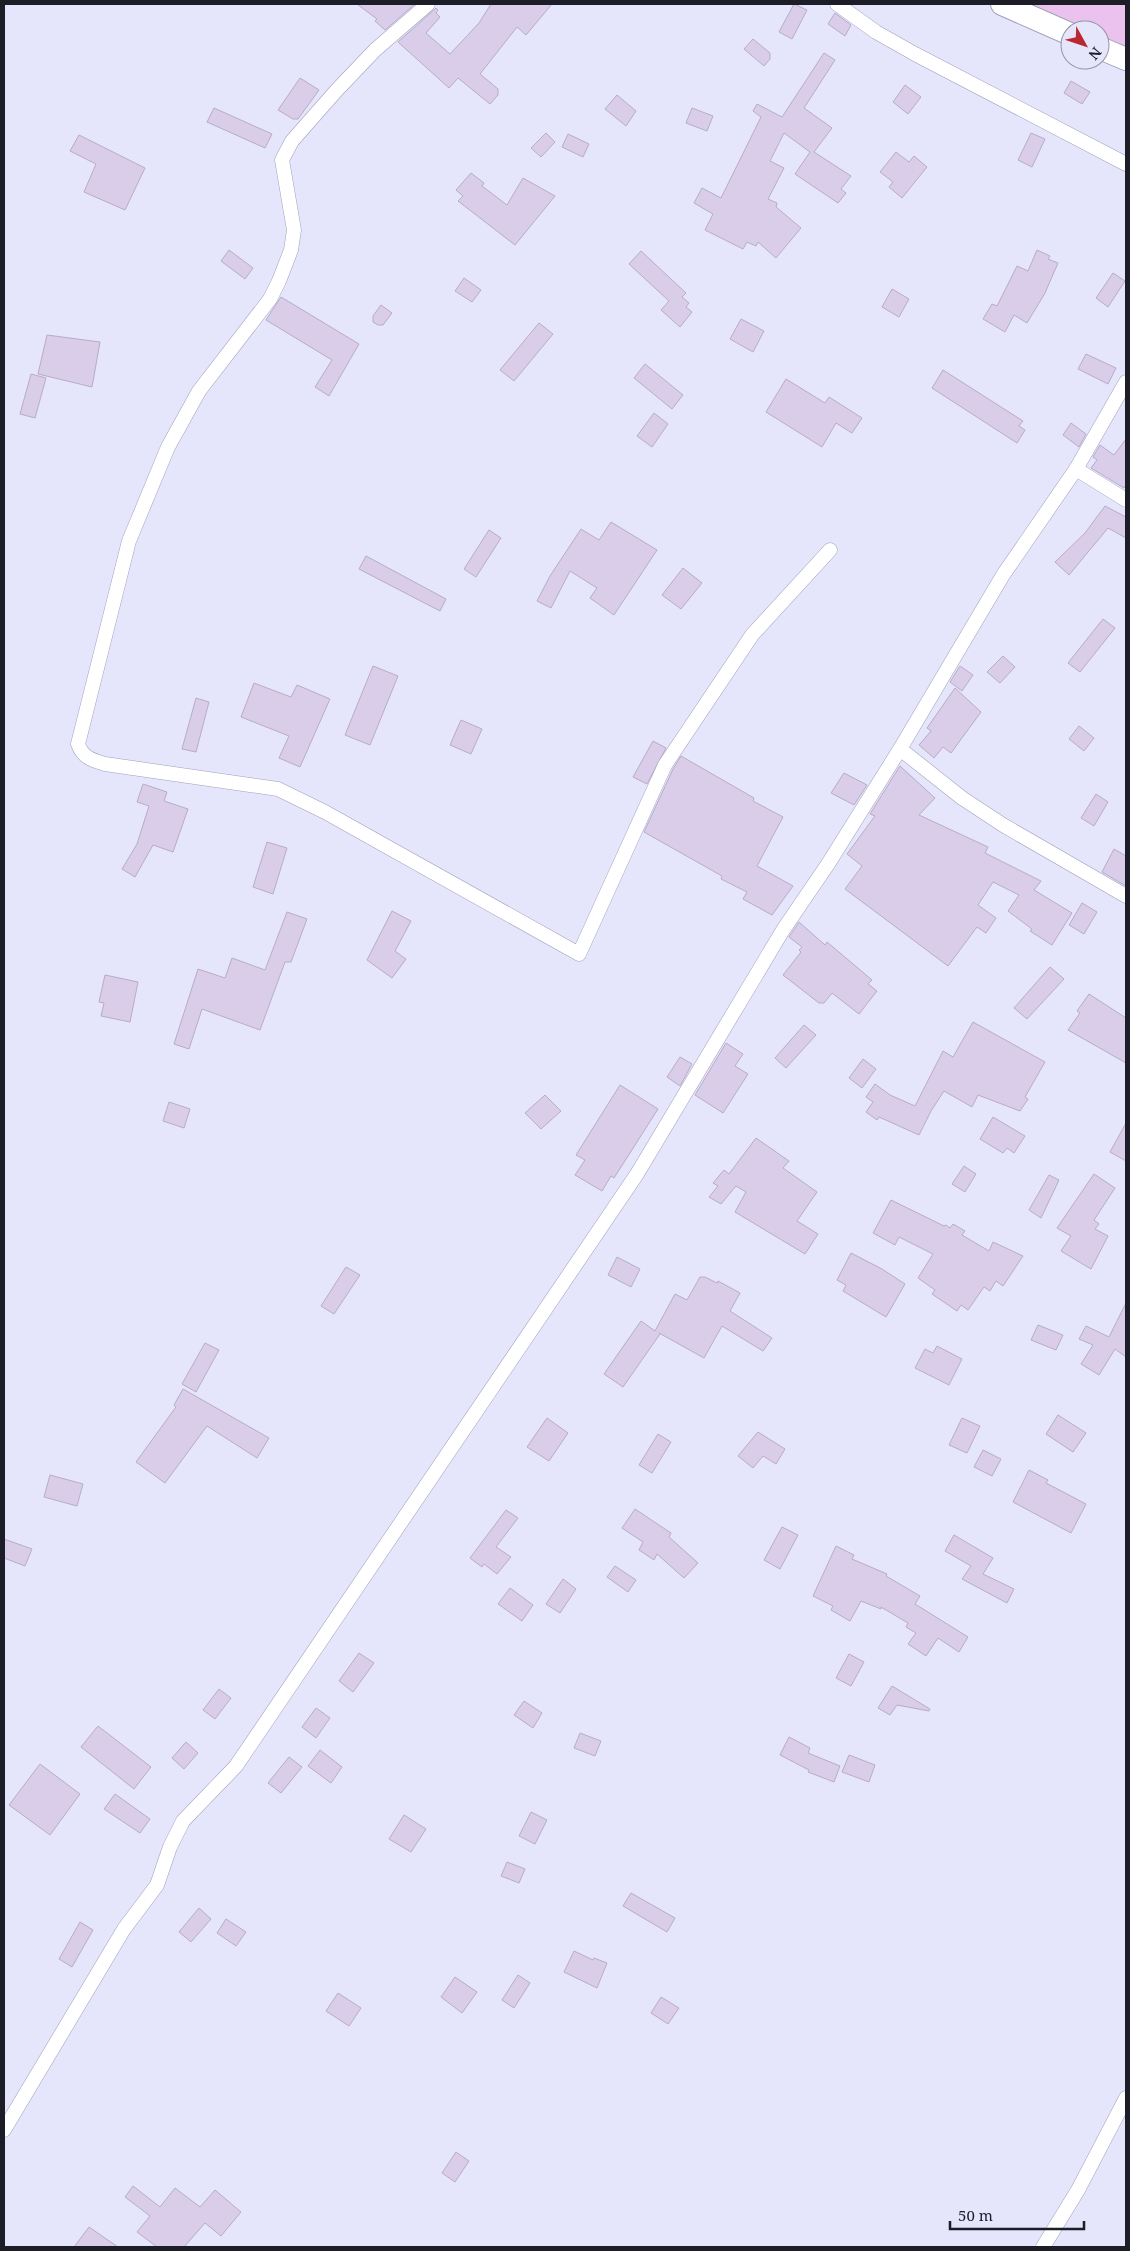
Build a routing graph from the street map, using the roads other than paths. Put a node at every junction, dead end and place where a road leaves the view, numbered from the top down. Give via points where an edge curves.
1 (428, 4) edge
2 (837, 4) edge
3 (1002, 4) edge
4 (1060, 30) edge
5 (1110, 53) edge
6 (1126, 60) edge
7 (1126, 164) edge
8 (1126, 382) edge
9 (1076, 469) junction
10 (1126, 500) edge
11 (830, 550) dead end
12 (900, 749) junction
13 (1126, 896) edge
14 (1126, 2098) edge
15 (4, 2130) edge
16 (1043, 2247) edge

1 - 11 street via 375,50 343,84 292,142 282,160 294,230 290,250 270,299 199,391 168,447 129,541 78,744 81,753 90,760 105,764 278,789 579,954 665,765 752,635
2 - 7 street via 876,32 915,54
3 - 4 main road
5 - 6 main road
8 - 9 street
9 - 10 street
9 - 12 street via 1003,575
12 - 13 street via 996,821
12 - 15 street via 783,930 637,1174 236,1766 183,1822 157,1885 124,1929
14 - 16 street via 1078,2190

